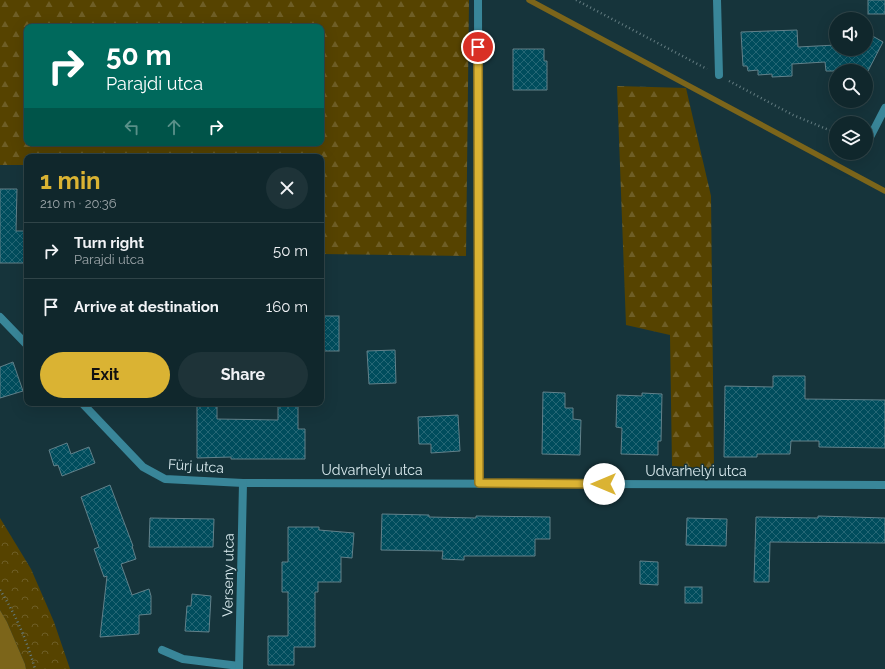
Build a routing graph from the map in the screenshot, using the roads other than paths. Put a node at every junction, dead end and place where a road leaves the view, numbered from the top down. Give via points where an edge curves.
1 (478, 0) edge
2 (717, 0) edge
3 (719, 75) dead end
4 (885, 108) edge
5 (873, 131) edge
6 (0, 317) edge
7 (24, 343) edge
8 (85, 406) edge
9 (243, 483) junction
10 (479, 483) junction
11 (885, 485) edge
12 (162, 650) dead end
13 (239, 667) edge

1 - 10 street
2 - 3 street
4 - 5 street
6 - 7 street
8 - 9 street, Fürj utca via 143,467 165,479
9 - 10 street, Udvarhelyi utca
9 - 13 street, Verseny utca
10 - 11 street, Udvarhelyi utca
12 - 13 street via 183,659

